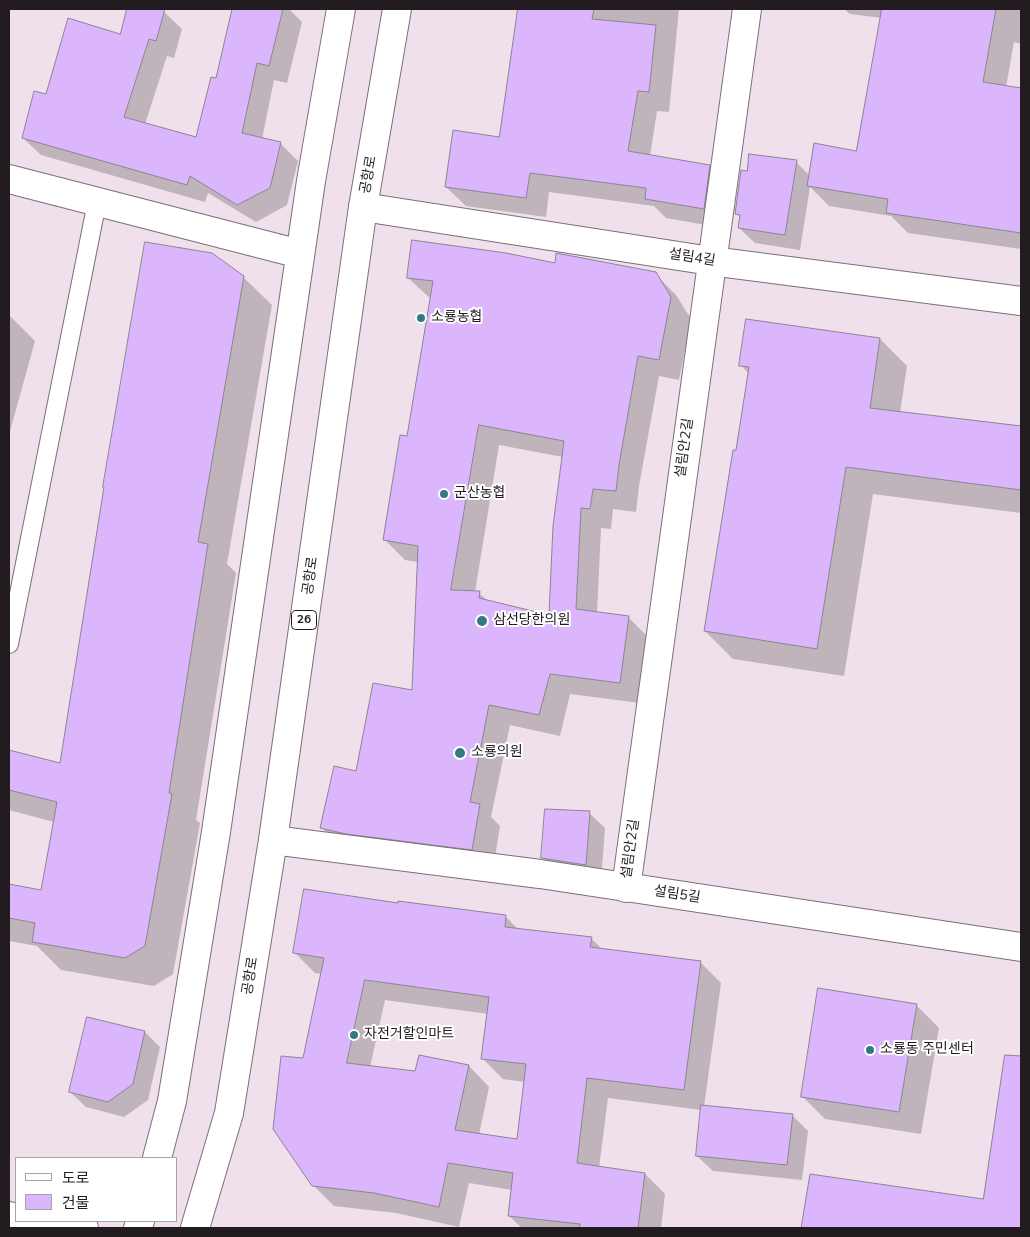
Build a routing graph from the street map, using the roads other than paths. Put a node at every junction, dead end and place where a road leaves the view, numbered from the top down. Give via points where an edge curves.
1 (341, 9) edge
2 (397, 9) edge
3 (747, 9) edge
4 (9, 179) edge
5 (97, 202) junction
6 (363, 207) junction
7 (300, 254) junction
8 (711, 261) junction
9 (1021, 301) edge
10 (9, 644) edge
11 (273, 840) junction
12 (626, 888) junction
13 (1021, 947) edge
14 (157, 1157) edge
15 (43, 1222) edge
16 (84, 1228) edge
17 (196, 1228) edge

1 - 7 street
2 - 6 street, 공항로 / 26
3 - 8 street, 설림안2길
4 - 5 street
5 - 7 street
5 - 10 lane
6 - 8 street, 설림4길
6 - 11 street, 공항로 / 26
7 - 14 street via 216,832 172,1101
8 - 9 street, 설림4길
8 - 12 street, 설림안2길
11 - 12 street, 설림5길
11 - 17 street, 공항로 / 26 via 229,1113
12 - 13 street, 설림5길
15 - 16 street

